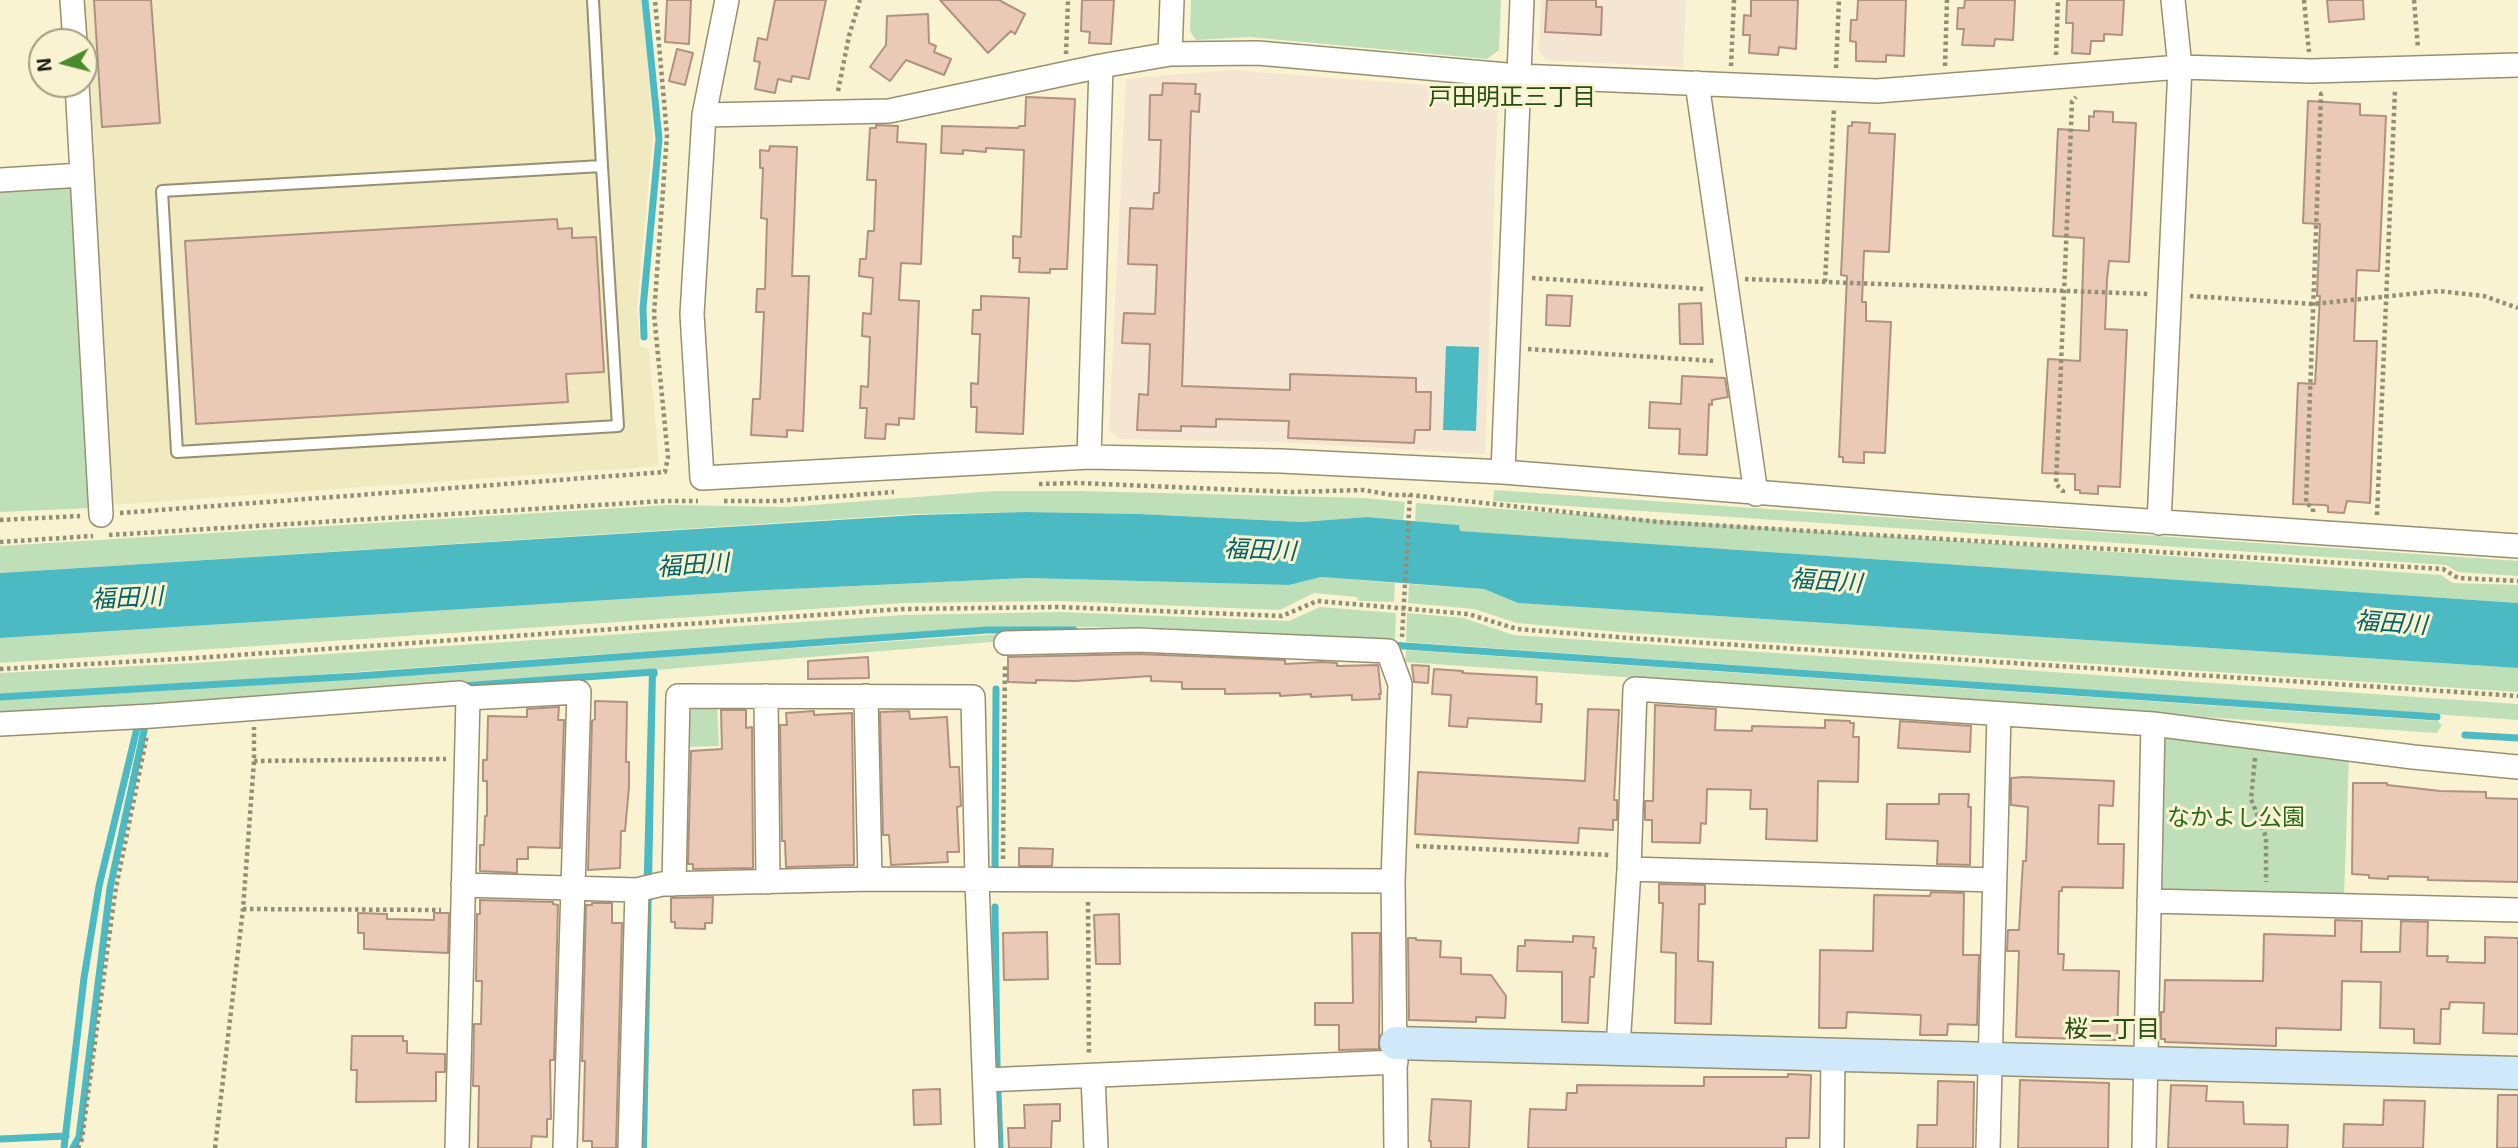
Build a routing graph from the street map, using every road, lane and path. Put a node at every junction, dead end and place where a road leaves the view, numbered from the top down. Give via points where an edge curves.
1 (72, 0) edge
2 (593, 0) edge
3 (655, 0) edge
4 (727, 0) edge
5 (860, 0) edge
6 (1068, 0) edge
7 (1172, 0) edge
8 (1522, 0) edge
9 (1734, 0) edge
10 (1839, 0) edge
11 (1947, 0) edge
12 (2058, 0) edge
13 (2173, 0) edge
14 (2304, 0) edge
15 (2414, 0) edge
16 (74, 28) edge
17 (1170, 54) junction
18 (1066, 55) dead end
19 (2518, 65) edge
20 (1101, 66) junction
21 (2180, 67) junction
22 (2396, 68) junction
23 (2419, 68) junction
24 (2320, 70) junction
25 (1518, 76) junction
26 (2066, 77) junction
27 (1697, 83) junction
28 (1731, 84) junction
29 (1944, 86) junction
30 (1835, 89) junction
31 (78, 98) edge
32 (837, 98) dead end
33 (704, 115) junction
34 (603, 166) junction
35 (82, 175) junction
36 (0, 180) edge
37 (1510, 277) junction
38 (1825, 282) junction
39 (1726, 284) junction
40 (2064, 290) junction
41 (2171, 295) junction
42 (2386, 297) junction
43 (2313, 303) junction
44 (2518, 309) edge
45 (1508, 347) junction
46 (1737, 362) junction
47 (1089, 457) junction
48 (1503, 472) junction
49 (1028, 484) dead end
50 (897, 492) dead end
51 (1756, 494) junction
52 (1410, 495) junction
53 (702, 501) dead end
54 (715, 501) dead end
55 (101, 514) junction
56 (2060, 515) junction
57 (0, 520) edge
58 (2159, 523) junction
59 (2312, 533) junction
60 (2376, 537) junction
61 (0, 542) edge
62 (2518, 546) edge
63 (2518, 580) edge
64 (1403, 607) junction
65 (1402, 635) dead end
66 (1006, 643) joint
67 (0, 669) edge
68 (766, 696) junction
69 (866, 696) junction
70 (2518, 696) edge
71 (468, 698) junction
72 (254, 709) junction
73 (1999, 714) junction
74 (152, 716) junction
75 (0, 724) edge
76 (2153, 724) junction
77 (2259, 737) junction
78 (466, 759) junction
79 (254, 761) junction
80 (2518, 767) edge
81 (1394, 845) junction
82 (1629, 863) junction
83 (870, 879) junction
84 (1003, 880) junction
85 (1994, 880) junction
86 (977, 881) junction
87 (1088, 881) junction
88 (1393, 881) junction
89 (768, 882) junction
90 (463, 885) junction
91 (652, 887) junction
92 (573, 888) junction
93 (2149, 901) junction
94 (2265, 904) junction
95 (243, 909) junction
96 (463, 909) junction
97 (2518, 910) edge
98 (1618, 1048) junction
99 (1396, 1052) junction
100 (1833, 1055) junction
101 (1990, 1059) junction
102 (2146, 1063) junction
103 (2518, 1073) edge
104 (1091, 1076) junction
105 (985, 1080) junction
106 (78, 1148) edge
107 (215, 1148) edge
108 (457, 1148) edge
109 (565, 1148) edge
110 (630, 1148) edge
111 (987, 1148) edge
112 (1096, 1148) edge
113 (1396, 1148) edge
114 (1832, 1148) edge
115 (1988, 1148) edge
116 (2144, 1148) edge

1 - 16 street
2 - 34 lane
3 - 55 path via 667,135 654,314 668,457 665,472
4 - 33 street
5 - 32 path
6 - 18 path
7 - 17 street
8 - 25 street
9 - 28 path
10 - 30 path
11 - 29 path
12 - 26 path
13 - 21 street
14 - 24 path
15 - 23 path
17 - 20 street
17 - 25 street via 1258,53
19 - 23 street
20 - 33 street via 890,111
20 - 47 street
21 - 24 street
21 - 26 street
21 - 41 street
22 - 23 street
22 - 24 street
22 - 42 path
24 - 43 path via 2329,89 2321,94
25 - 27 street
25 - 37 street
26 - 29 street
26 - 40 path via 2077,96 2072,102
27 - 28 street
27 - 39 street
28 - 30 street
29 - 30 street
30 - 38 path
31 - 35 street
33 - 47 street via 692,321 702,478
34 - 34 lane via 618,426 177,452 162,191
35 - 36 street
35 - 55 street
37 - 39 path
37 - 45 street
38 - 39 path
38 - 40 path
39 - 46 street
40 - 41 path
40 - 56 path via 2056,484 2063,491
41 - 43 path
41 - 58 street
42 - 43 path
42 - 44 path via 2439,291 2484,296
42 - 60 path
43 - 59 path via 2306,503 2314,508
45 - 46 path
45 - 48 street
46 - 51 street
47 - 48 street
48 - 51 street
49 - 52 path via 1363,490
50 - 54 path
51 - 56 street
52 - 63 path via 1659,522 2443,569 2458,578
52 - 64 path
53 - 61 path
55 - 57 path
56 - 58 street
58 - 59 street
59 - 60 street
60 - 62 street
64 - 65 path
64 - 67 path via 1317,601 1282,616 1059,607 903,609
64 - 70 path via 1468,614 1517,629
66 - 81 street via 1138,640 1388,651 1400,684
66 - 84 path
68 - 69 street
68 - 89 street
68 - 91 street via 678,696
69 - 83 street
69 - 86 street via 973,696
71 - 72 street via 460,693
71 - 78 street
71 - 92 street via 579,692
72 - 74 street
72 - 79 path
73 - 76 street
73 - 82 street via 1635,690
73 - 85 street
74 - 75 street
74 - 106 path via 115,893
76 - 77 street
76 - 93 street
77 - 80 street
77 - 94 path via 2251,799 2266,837
78 - 79 path
78 - 90 street
79 - 95 path
81 - 82 path
81 - 88 street
82 - 85 street
82 - 98 street
83 - 86 street
83 - 89 street
84 - 86 street
84 - 87 street
85 - 101 street
86 - 105 street
87 - 88 street
87 - 104 path
88 - 99 street
89 - 91 street
90 - 92 street
90 - 96 street
91 - 92 street
91 - 110 street
92 - 109 street
93 - 94 street
93 - 102 street
94 - 97 street
95 - 96 path
95 - 107 path
96 - 108 street
98 - 99 street
98 - 100 street
99 - 104 street
99 - 113 street
100 - 101 street
100 - 114 street
101 - 102 street
101 - 115 street
102 - 103 street
102 - 116 street
104 - 105 street
104 - 112 street
105 - 111 street

